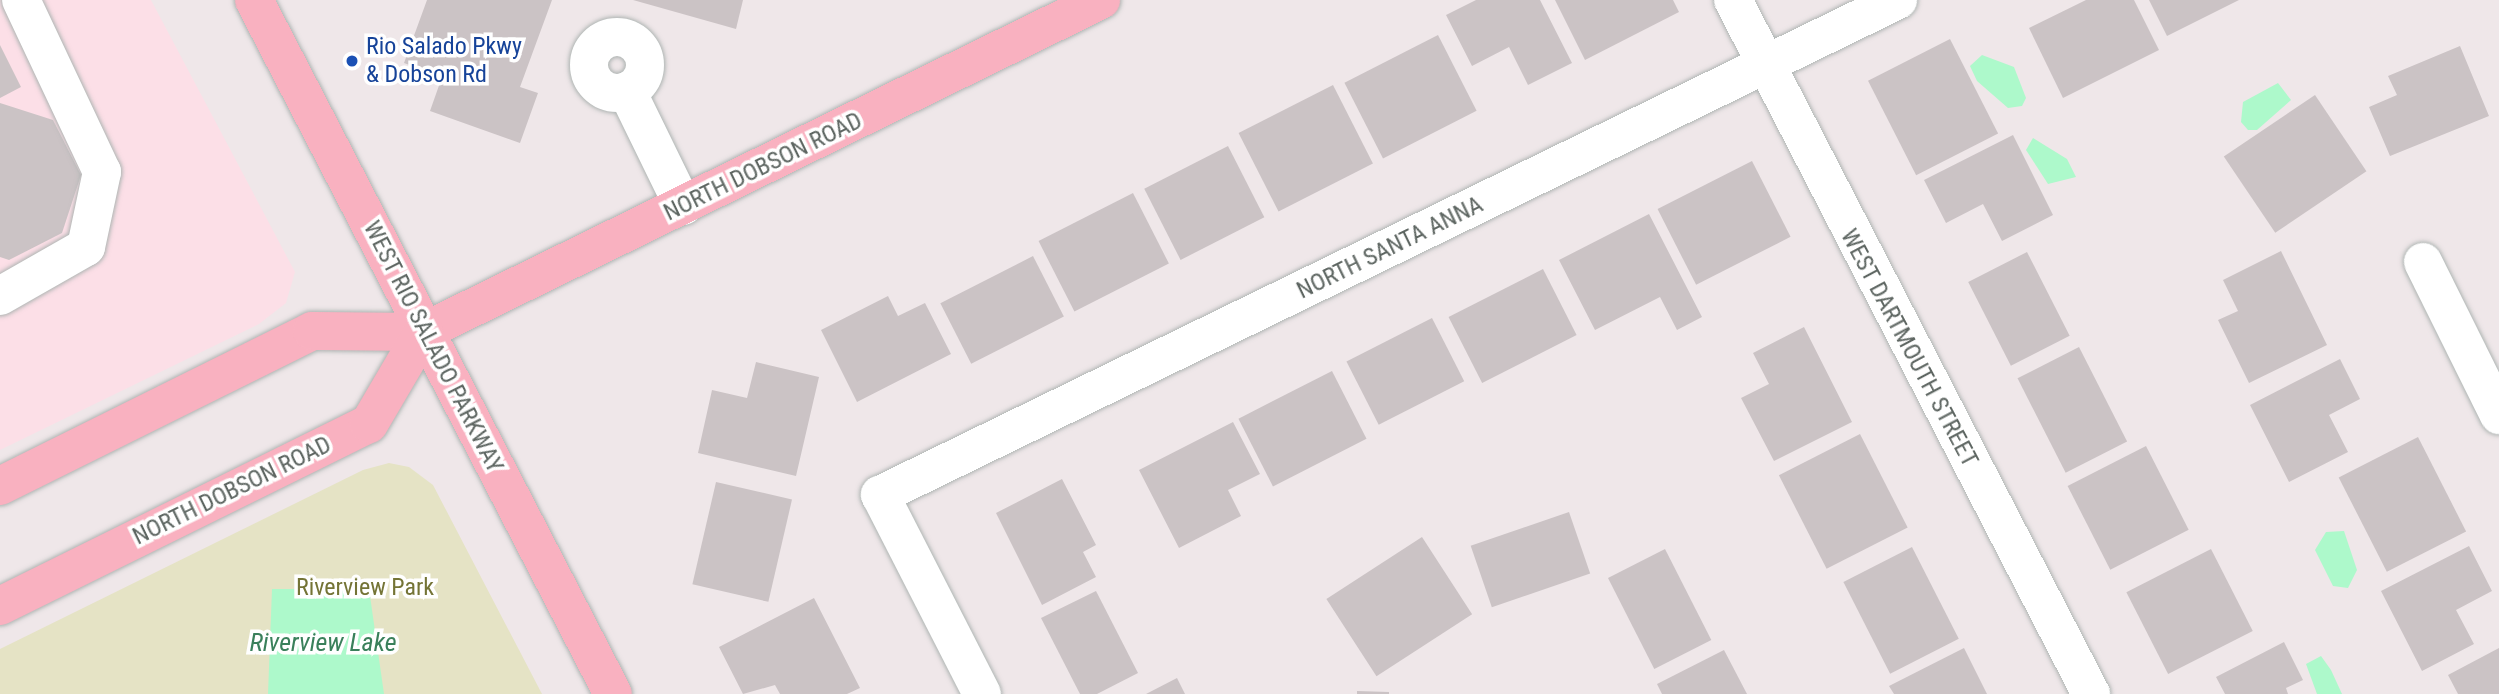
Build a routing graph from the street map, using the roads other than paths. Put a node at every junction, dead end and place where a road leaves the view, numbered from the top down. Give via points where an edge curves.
1 (20, 0) edge
2 (254, 0) edge
3 (1101, 0) edge
4 (1733, 0) edge
5 (1898, 0) edge
6 (1763, 68) junction
7 (626, 91) dead end
8 (683, 205) junction
9 (2423, 262) dead end
10 (0, 296) edge
11 (423, 332) junction
12 (2499, 415) edge
13 (0, 486) edge
14 (0, 606) edge
15 (613, 694) edge
16 (982, 694) edge
17 (2091, 694) edge

1 - 10 street via 103,173 86,247
2 - 11 main road, WEST RIO SALADO PARKWAY
3 - 8 main road, NORTH DOBSON ROAD
4 - 6 street, WEST DARTMOUTH STREET
5 - 6 street, NORTH SANTA ANNA
6 - 16 street, NORTH SANTA ANNA via 880,495
6 - 17 street, WEST DARTMOUTH STREET
7 - 8 street
8 - 11 main road, NORTH DOBSON ROAD
9 - 12 street
11 - 13 main road, NORTH DOBSON ROAD via 312,331
11 - 14 main road, NORTH DOBSON ROAD via 369,424
11 - 15 main road, WEST RIO SALADO PARKWAY

